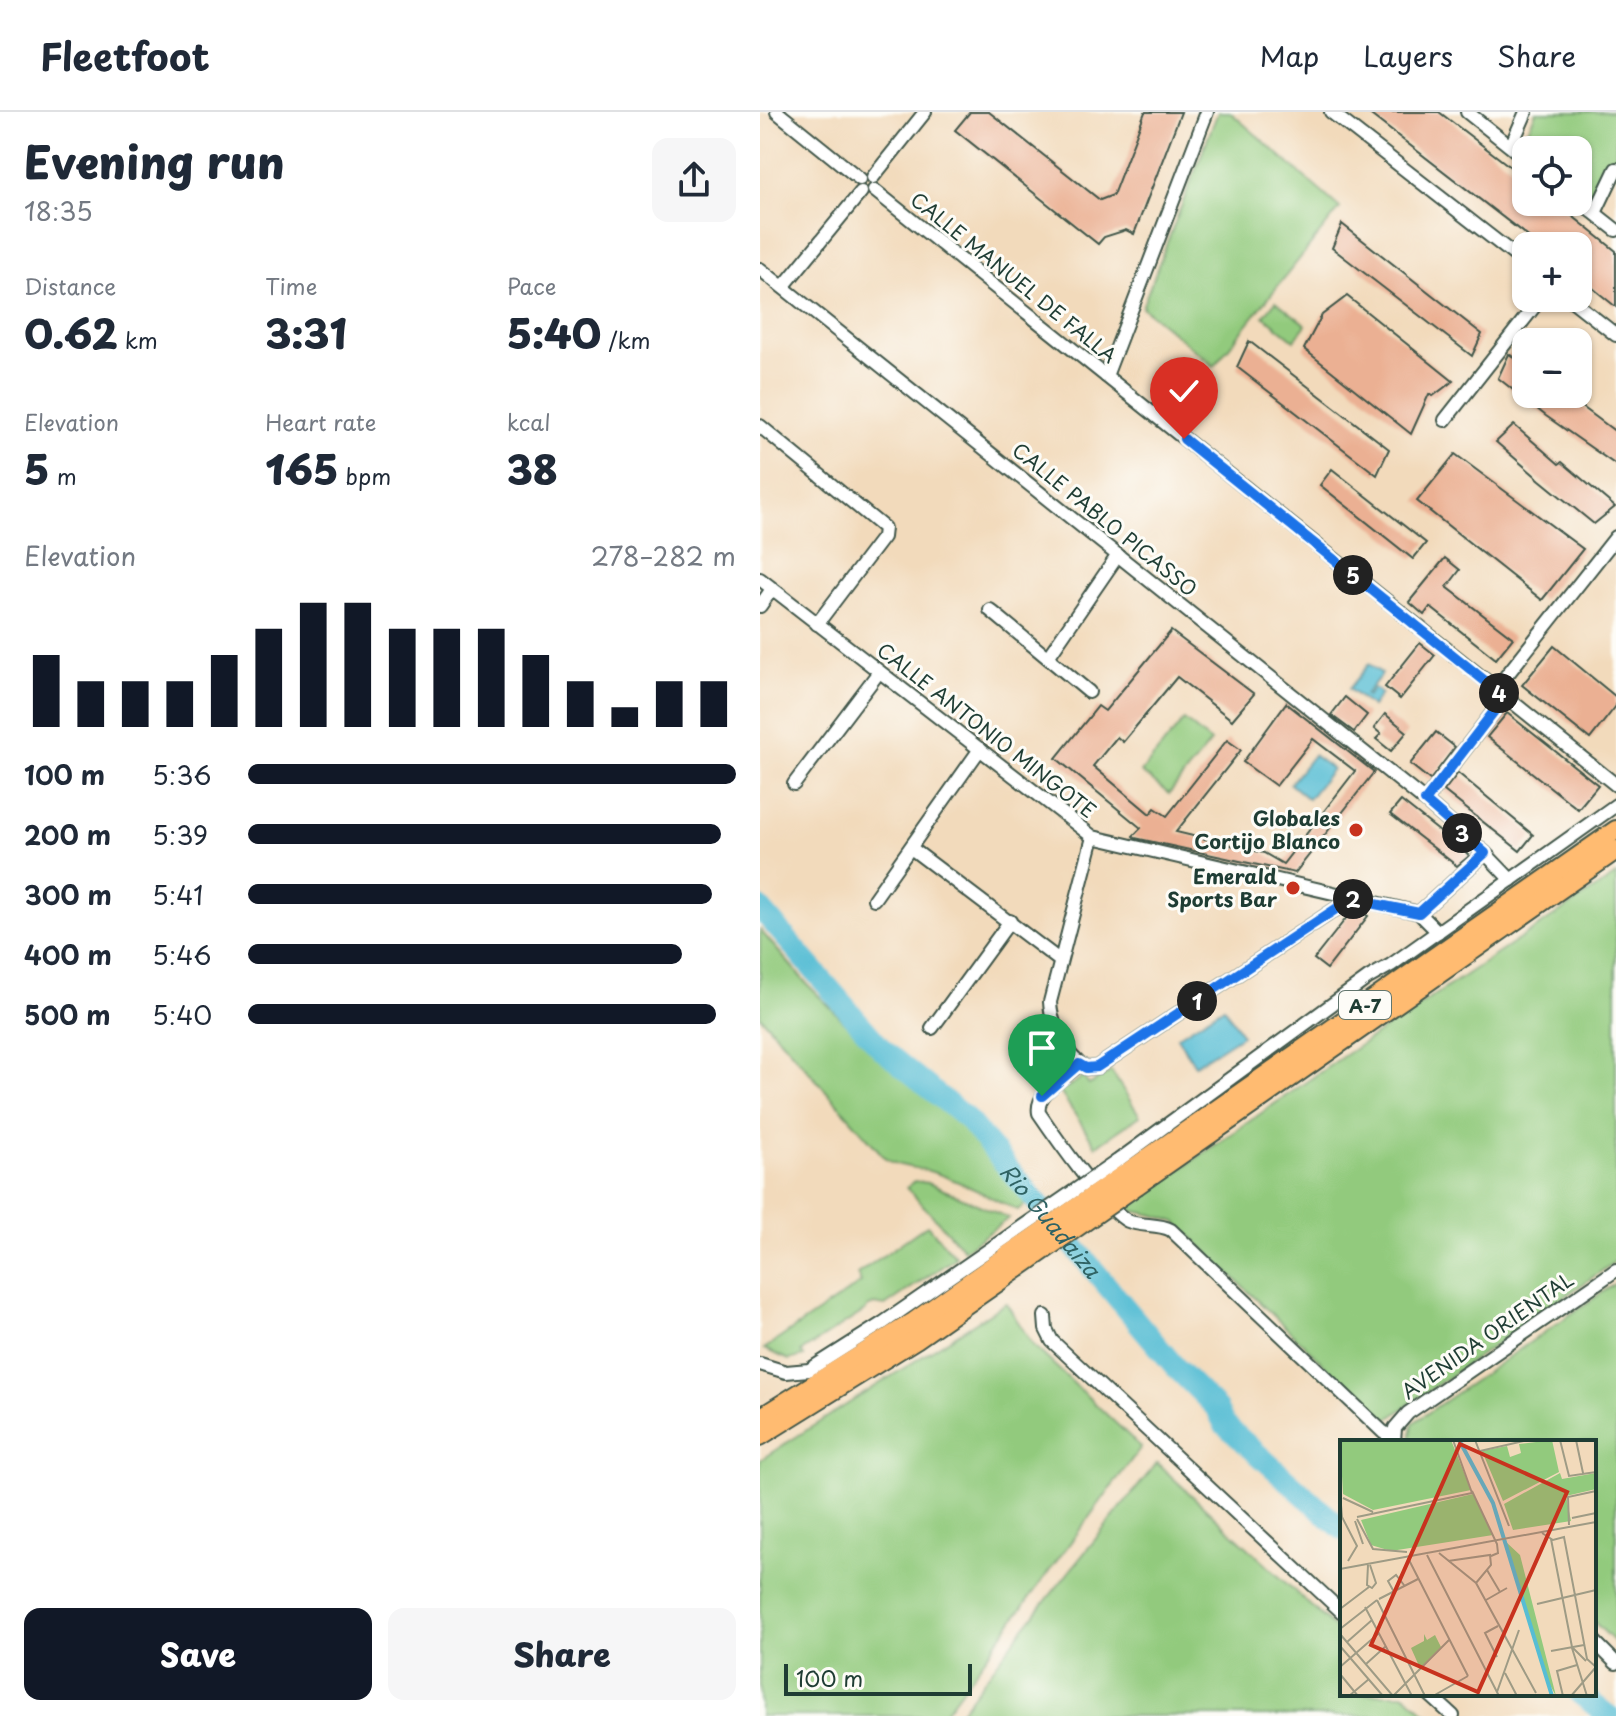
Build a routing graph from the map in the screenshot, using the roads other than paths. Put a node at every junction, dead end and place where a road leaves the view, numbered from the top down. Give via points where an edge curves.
1 (777, 112) edge
2 (925, 112) edge
3 (1207, 112) edge
4 (1331, 112) edge
5 (1467, 112) edge
6 (1526, 112) edge
7 (1511, 146) joint
8 (1616, 169) edge
9 (867, 185) junction
10 (1592, 211) edge
11 (1595, 213) junction
12 (1616, 230) edge
13 (1512, 253) edge
14 (760, 269) edge
15 (783, 287) junction
16 (1530, 312) edge
17 (1587, 312) edge
18 (1616, 335) edge
19 (1106, 376) junction
20 (1445, 420) dead end
21 (760, 426) edge
22 (1616, 537) edge
23 (1118, 555) junction
24 (760, 579) edge
25 (772, 589) junction
26 (760, 606) edge
27 (990, 610) dead end
28 (817, 624) junction
29 (1048, 657) junction
30 (879, 672) junction
31 (1089, 692) dead end
32 (1500, 694) junction
33 (980, 749) junction
34 (794, 784) dead end
35 (1616, 785) edge
36 (1425, 801) junction
37 (1616, 805) edge
38 (1613, 836) edge
39 (1093, 837) junction
40 (911, 848) junction
41 (1485, 853) junction
42 (1616, 863) edge
43 (1511, 880) junction
44 (1557, 892) junction
45 (874, 899) dead end
46 (1351, 899) junction
47 (1419, 913) junction
48 (1010, 921) junction
49 (1438, 932) junction
50 (1059, 960) junction
51 (932, 1028) dead end
52 (1079, 1064) junction
53 (1126, 1173) junction
54 (1005, 1258) junction
55 (1616, 1270) edge
56 (1045, 1316) dead end
57 (760, 1364) edge
58 (760, 1418) edge
59 (760, 1436) edge
60 (1394, 1440) edge
61 (1340, 1610) edge
62 (1596, 1643) edge
63 (1616, 1663) edge
64 (1431, 1696) edge
65 (1453, 1716) edge

1 - 9 street, CALLE MANUEL DE FALLA
2 - 9 street
3 - 19 street
4 - 13 street
5 - 7 street
6 - 7 street
8 - 11 street
9 - 15 street
9 - 19 street, CALLE MANUEL DE FALLA
10 - 11 street
11 - 12 street
14 - 15 street, CALLE PABLO PICASSO
15 - 23 street, CALLE PABLO PICASSO
16 - 20 street
17 - 18 street
19 - 32 street, CALLE MANUEL DE FALLA
21 - 28 street via 884,528 883,537
22 - 32 street
23 - 29 street
23 - 36 street, CALLE PABLO PICASSO
24 - 25 street, CALLE ANTONIO MINGOTE
25 - 26 street
25 - 28 street, CALLE ANTONIO MINGOTE
27 - 29 street
28 - 30 street, CALLE ANTONIO MINGOTE
29 - 31 street
30 - 33 street, CALLE ANTONIO MINGOTE
30 - 34 street
32 - 35 street, CALLE MANUEL DE FALLA
32 - 36 street
33 - 39 street, CALLE ANTONIO MINGOTE
33 - 40 street
36 - 41 street, CALLE PABLO PICASSO
37 - 43 street
38 - 44 highway, A-7
38 - 53 highway, A-7
39 - 46 street, CALLE ANTONIO MINGOTE
39 - 50 street
40 - 45 street
40 - 48 street
41 - 43 street, CALLE PABLO PICASSO
41 - 47 street
42 - 44 highway
43 - 49 street
44 - 53 highway, A-7
46 - 47 street, CALLE ANTONIO MINGOTE
46 - 52 street via 1097,1067
47 - 49 street
48 - 50 street
48 - 51 street
49 - 53 street via 1368,978
50 - 52 street via 1051,1020
52 - 60 street via 1038,1104 1073,1160 1120,1215 1171,1230
53 - 54 highway, A-7, bridge
53 - 54 street, bridge
54 - 57 street via 816,1366 794,1373
54 - 58 highway, A-7
54 - 59 highway, A-7 via 916,1339
55 - 60 street, AVENIDA ORIENTAL via 1408,1413 1395,1428
56 - 61 street via 1052,1341
62 - 63 street
64 - 65 street

